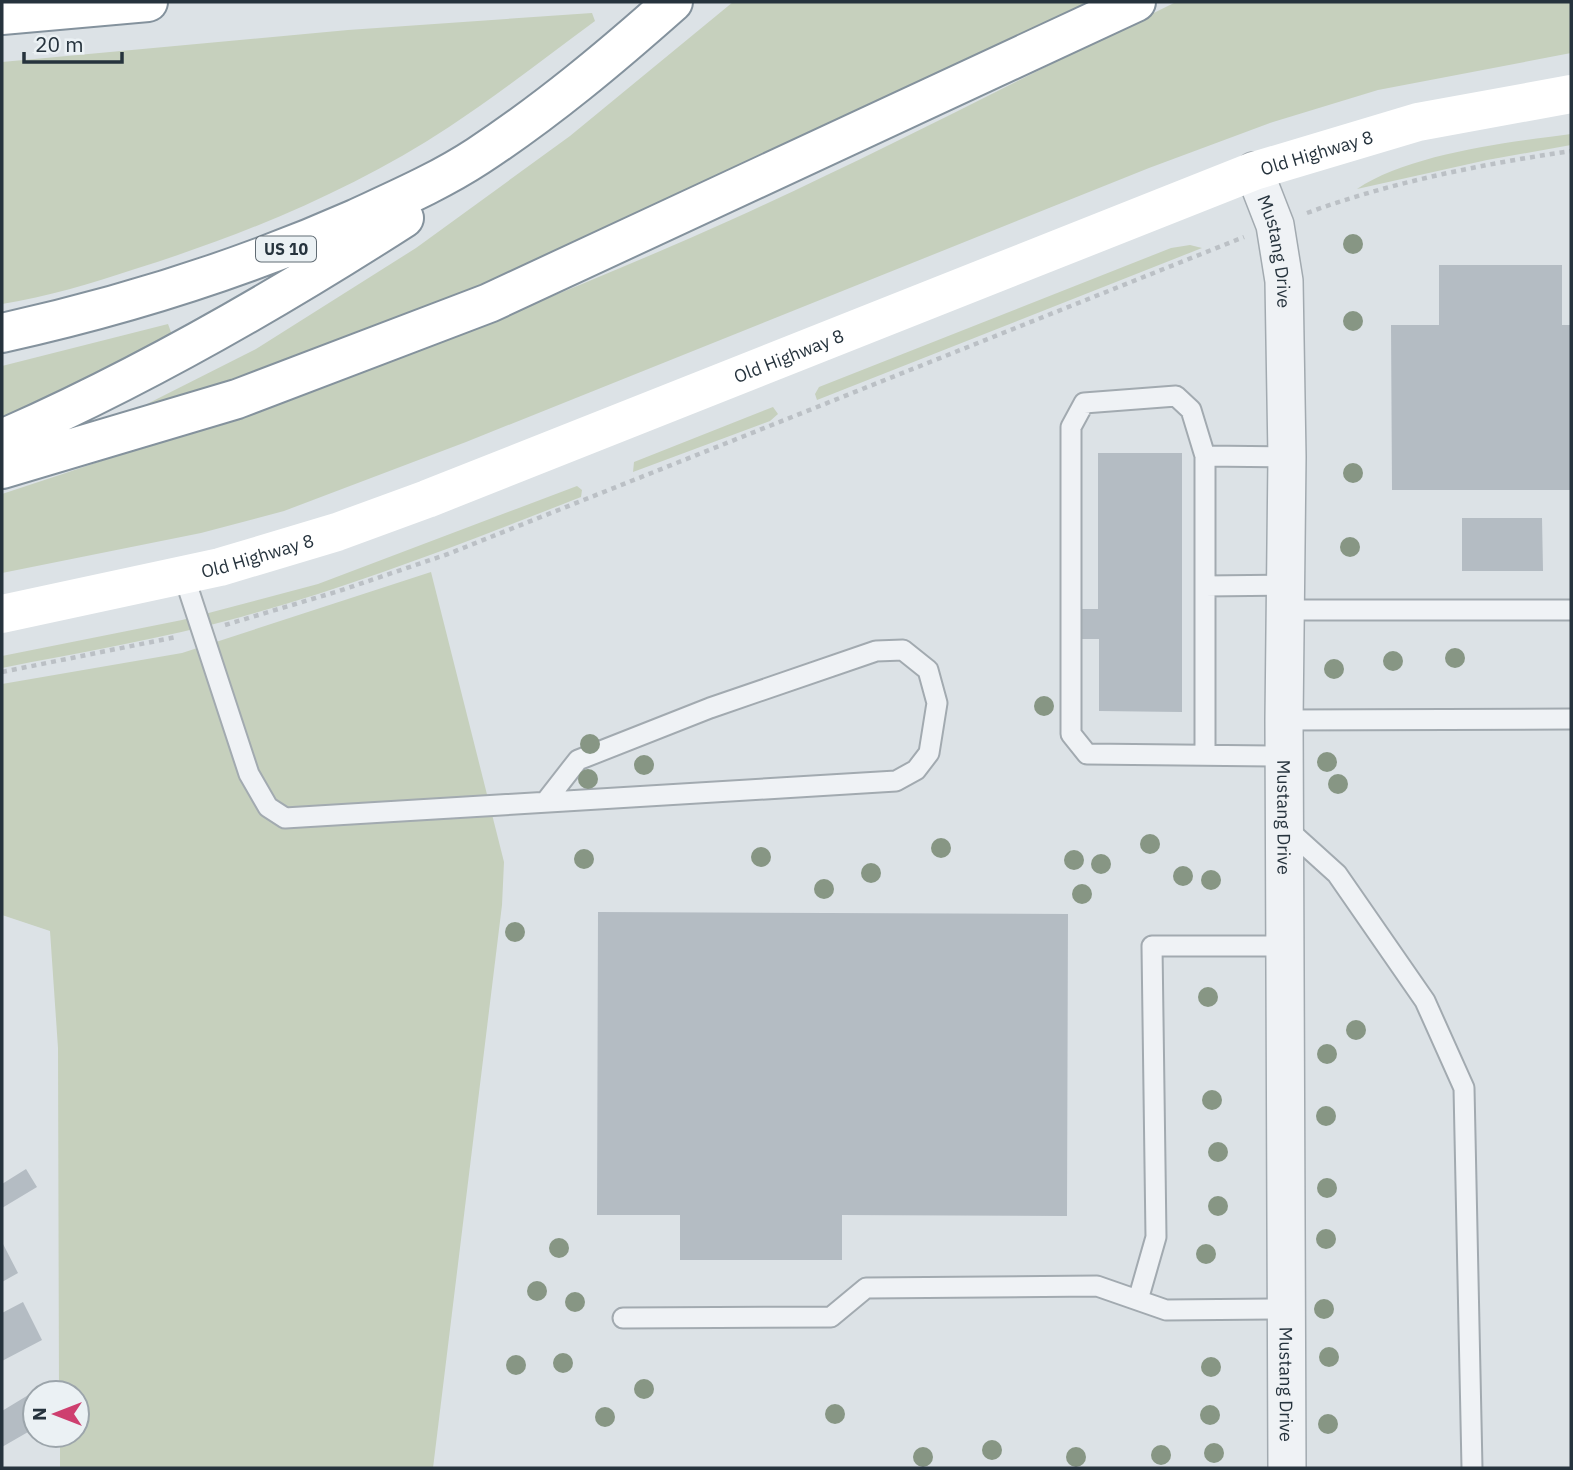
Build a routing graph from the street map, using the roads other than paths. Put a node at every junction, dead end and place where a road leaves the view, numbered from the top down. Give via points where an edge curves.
1 (148, 2) edge
2 (673, 2) edge
3 (1136, 2) edge
4 (2, 15) edge
5 (1571, 94) edge
6 (547, 108) junction
7 (1255, 171) junction
8 (2, 333) edge
9 (2, 439) edge
10 (1205, 456) junction
11 (1287, 457) junction
12 (2, 469) edge
13 (184, 576) junction
14 (1205, 586) junction
15 (1285, 598) junction
16 (1571, 610) edge
17 (2, 614) edge
18 (1571, 719) edge
19 (1284, 720) junction
20 (1205, 755) junction
21 (1284, 756) junction
22 (546, 801) junction
23 (1285, 827) junction
24 (1285, 946) junction
25 (1138, 1300) junction
26 (1287, 1308) junction
27 (623, 1318) dead end
28 (1287, 1468) edge
29 (1472, 1468) edge

1 - 4 main road
2 - 6 main road, US 10
3 - 12 main road via 489,303 237,399
5 - 7 main road, Old Highway 8 via 1430,119
6 - 8 main road, US 10 via 475,158 293,247 194,284
6 - 9 main road via 470,173 296,287 178,354
7 - 11 street, Mustang Drive via 1275,225 1284,281
7 - 13 main road, Old Highway 8 via 428,499 290,547
10 - 11 lane
10 - 14 lane
10 - 20 lane via 1191,410 1175,396 1084,402 1071,427 1071,734 1087,754
11 - 15 street, Mustang Drive
13 - 17 main road, Old Highway 8
13 - 22 lane via 249,774 268,807 285,818
14 - 15 lane
14 - 20 lane
15 - 16 lane
15 - 19 street, Mustang Drive
18 - 19 lane
19 - 21 street, Mustang Drive
20 - 21 lane
21 - 23 street, Mustang Drive
22 - 22 lane via 896,781 916,770 929,753 937,703 928,670 904,650 876,651 578,760
23 - 24 street, Mustang Drive
23 - 29 lane via 1337,874 1417,989 1464,1087
24 - 25 lane via 1153,946 1156,1237
24 - 26 street, Mustang Drive
25 - 26 lane via 1166,1310
25 - 27 lane via 1097,1286 866,1288 831,1317
26 - 28 street, Mustang Drive

